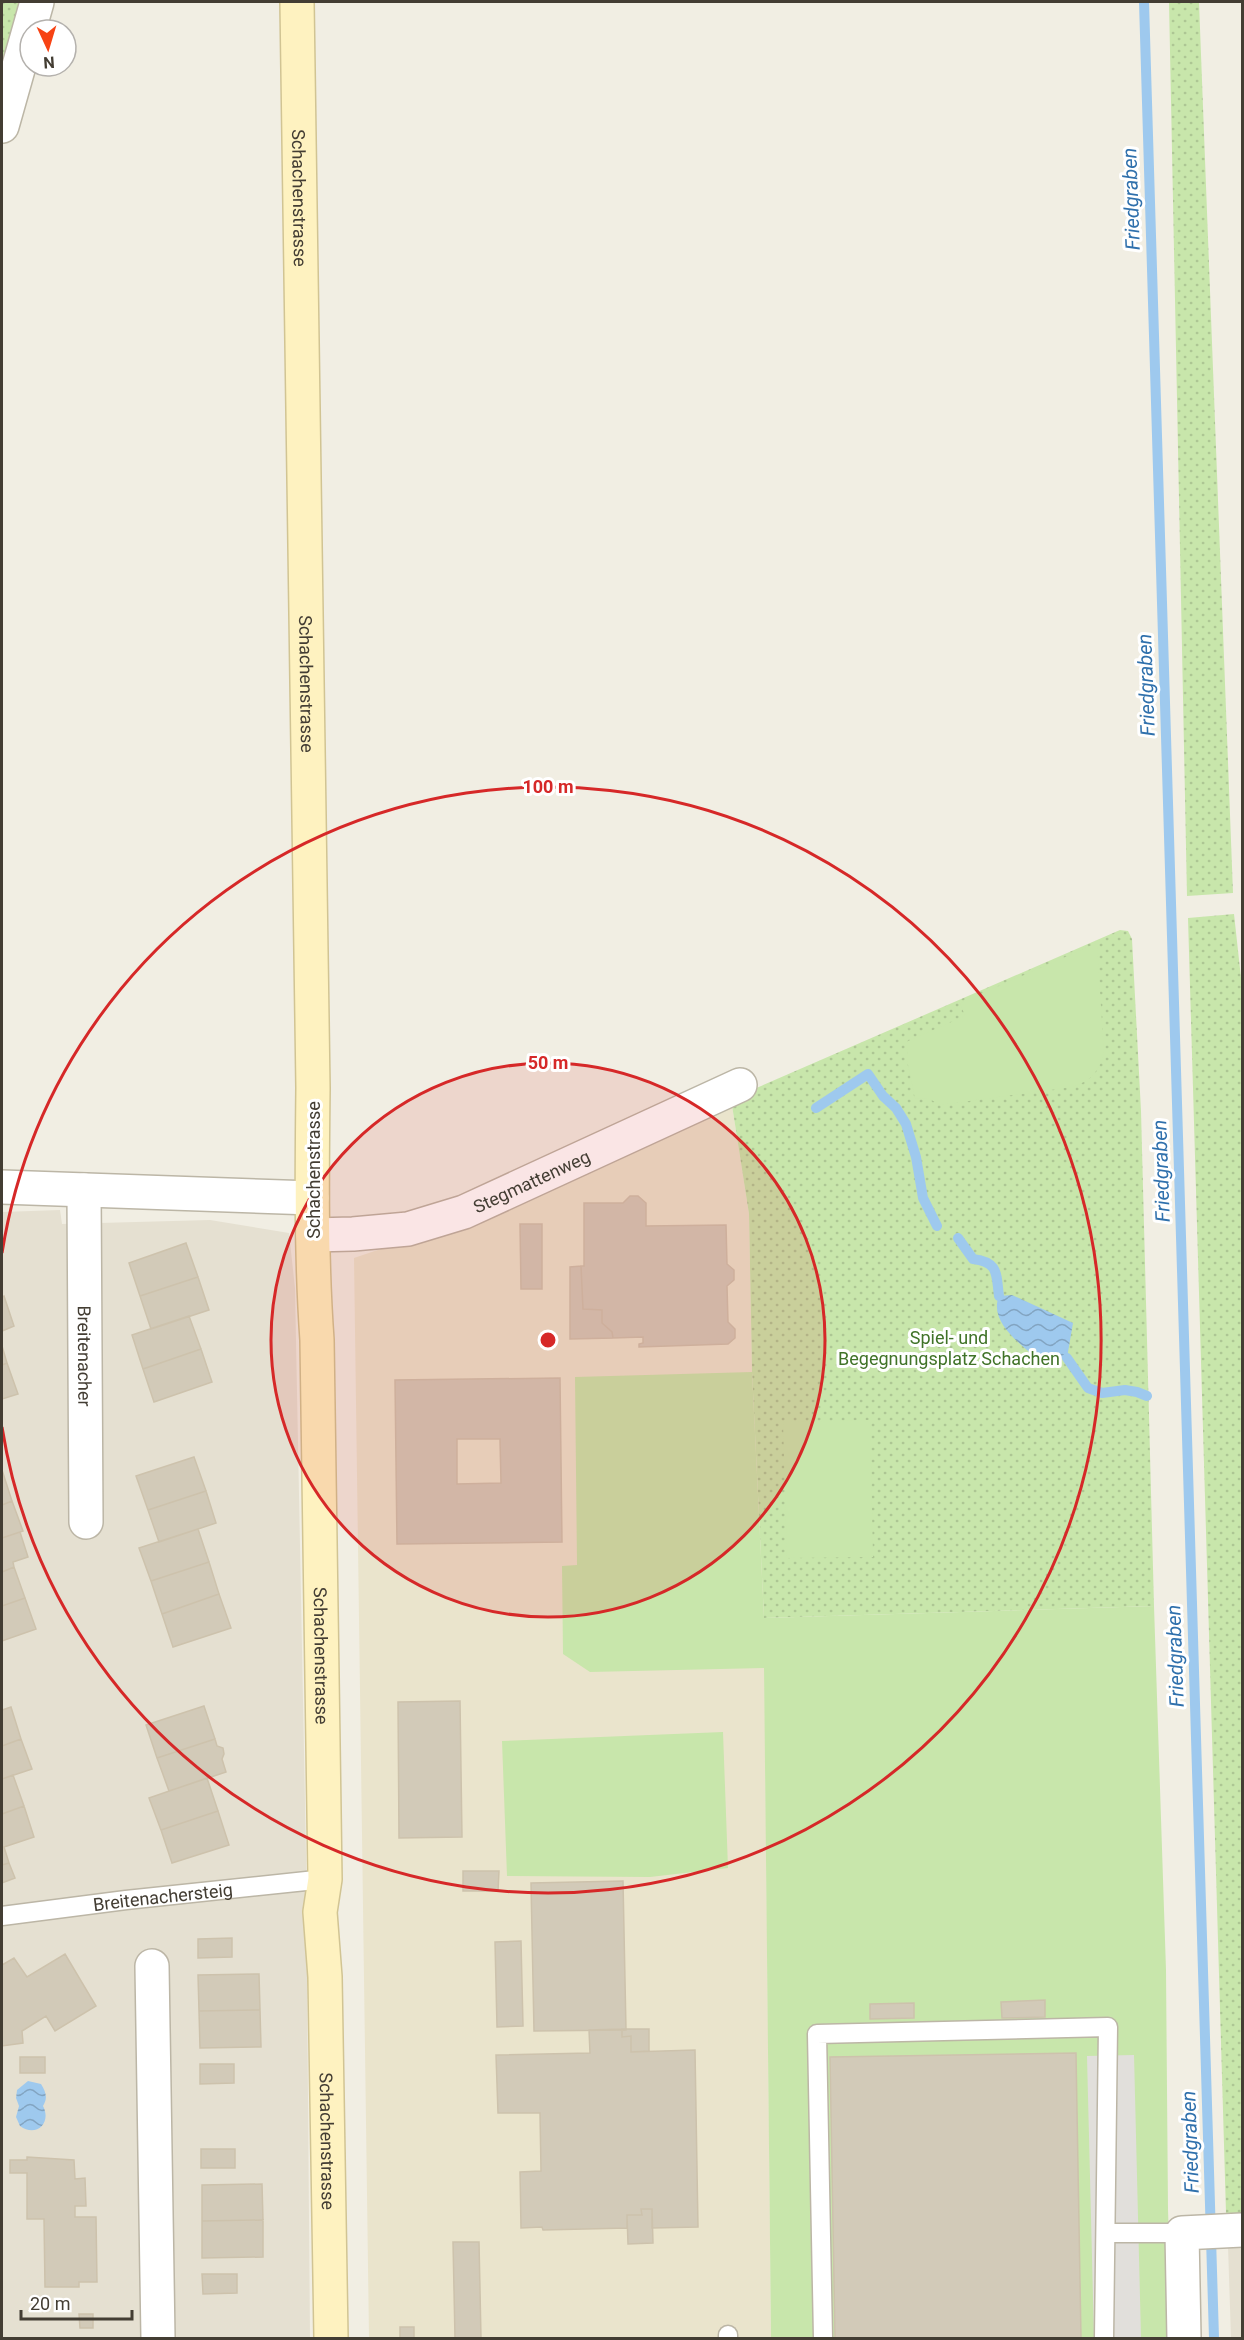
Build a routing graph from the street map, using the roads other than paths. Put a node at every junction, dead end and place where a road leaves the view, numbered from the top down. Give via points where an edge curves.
1 (37, 2) edge
2 (297, 2) edge
3 (2, 126) edge
4 (740, 1084) dead end
5 (2, 1187) edge
6 (84, 1190) junction
7 (312, 1198) junction
8 (312, 1235) junction
9 (86, 1522) dead end
10 (325, 1879) junction
11 (2, 1916) edge
12 (152, 1966) dead end
13 (1212, 2231) edge
14 (1106, 2234) junction
15 (158, 2338) edge
16 (332, 2338) edge
17 (823, 2338) edge
18 (1104, 2338) edge
19 (1184, 2338) edge

1 - 3 street
2 - 7 street, Schachenstrasse
4 - 8 street, Stegmattenweg via 464,1212 408,1228
5 - 6 street
6 - 7 street
6 - 9 street, Breitenacher
7 - 8 street, Schachenstrasse
8 - 10 street, Schachenstrasse
10 - 11 lane, Breitenachersteig
10 - 16 street, Schachenstrasse via 320,1912 325,1977
12 - 15 street
13 - 14 lane
13 - 19 street
14 - 17 lane via 1108,2027 817,2034
14 - 18 lane

